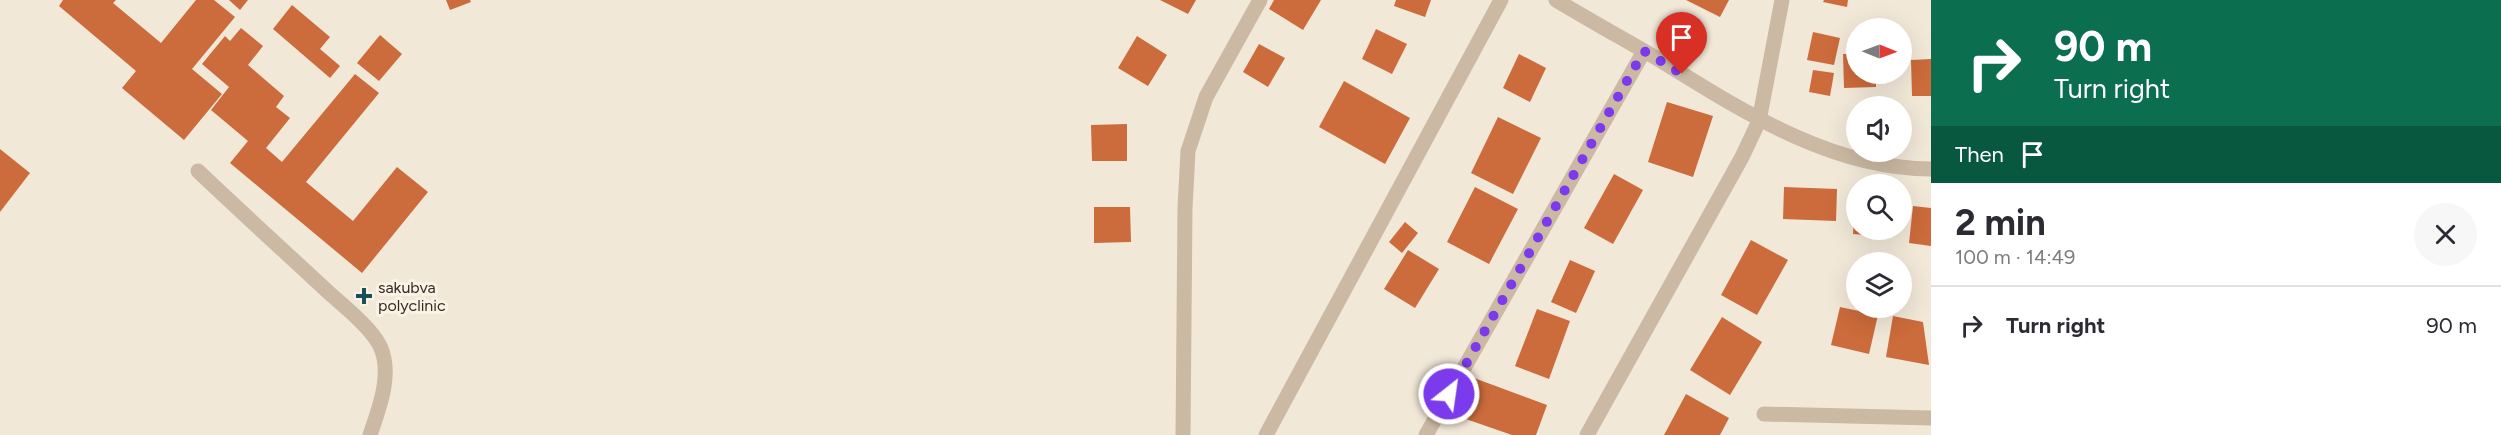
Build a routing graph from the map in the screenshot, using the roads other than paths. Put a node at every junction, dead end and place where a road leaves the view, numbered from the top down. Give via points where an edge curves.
1 (1260, 0) edge
2 (1501, 0) edge
3 (1556, 0) edge
4 (1782, 0) edge
5 (1644, 51) junction
6 (1759, 121) junction
7 (1931, 169) edge
8 (198, 171) dead end
9 (1764, 414) dead end
10 (1931, 418) edge
11 (370, 435) edge
12 (1183, 435) edge
13 (1266, 435) edge
14 (1426, 435) edge
15 (1587, 435) edge

1 - 12 street via 1206,97 1188,151
2 - 13 street
3 - 5 street
4 - 6 street
5 - 6 street
5 - 14 street
6 - 7 street via 1837,153 1904,169
6 - 15 street
8 - 11 street via 338,301 381,347 385,379
9 - 10 street

